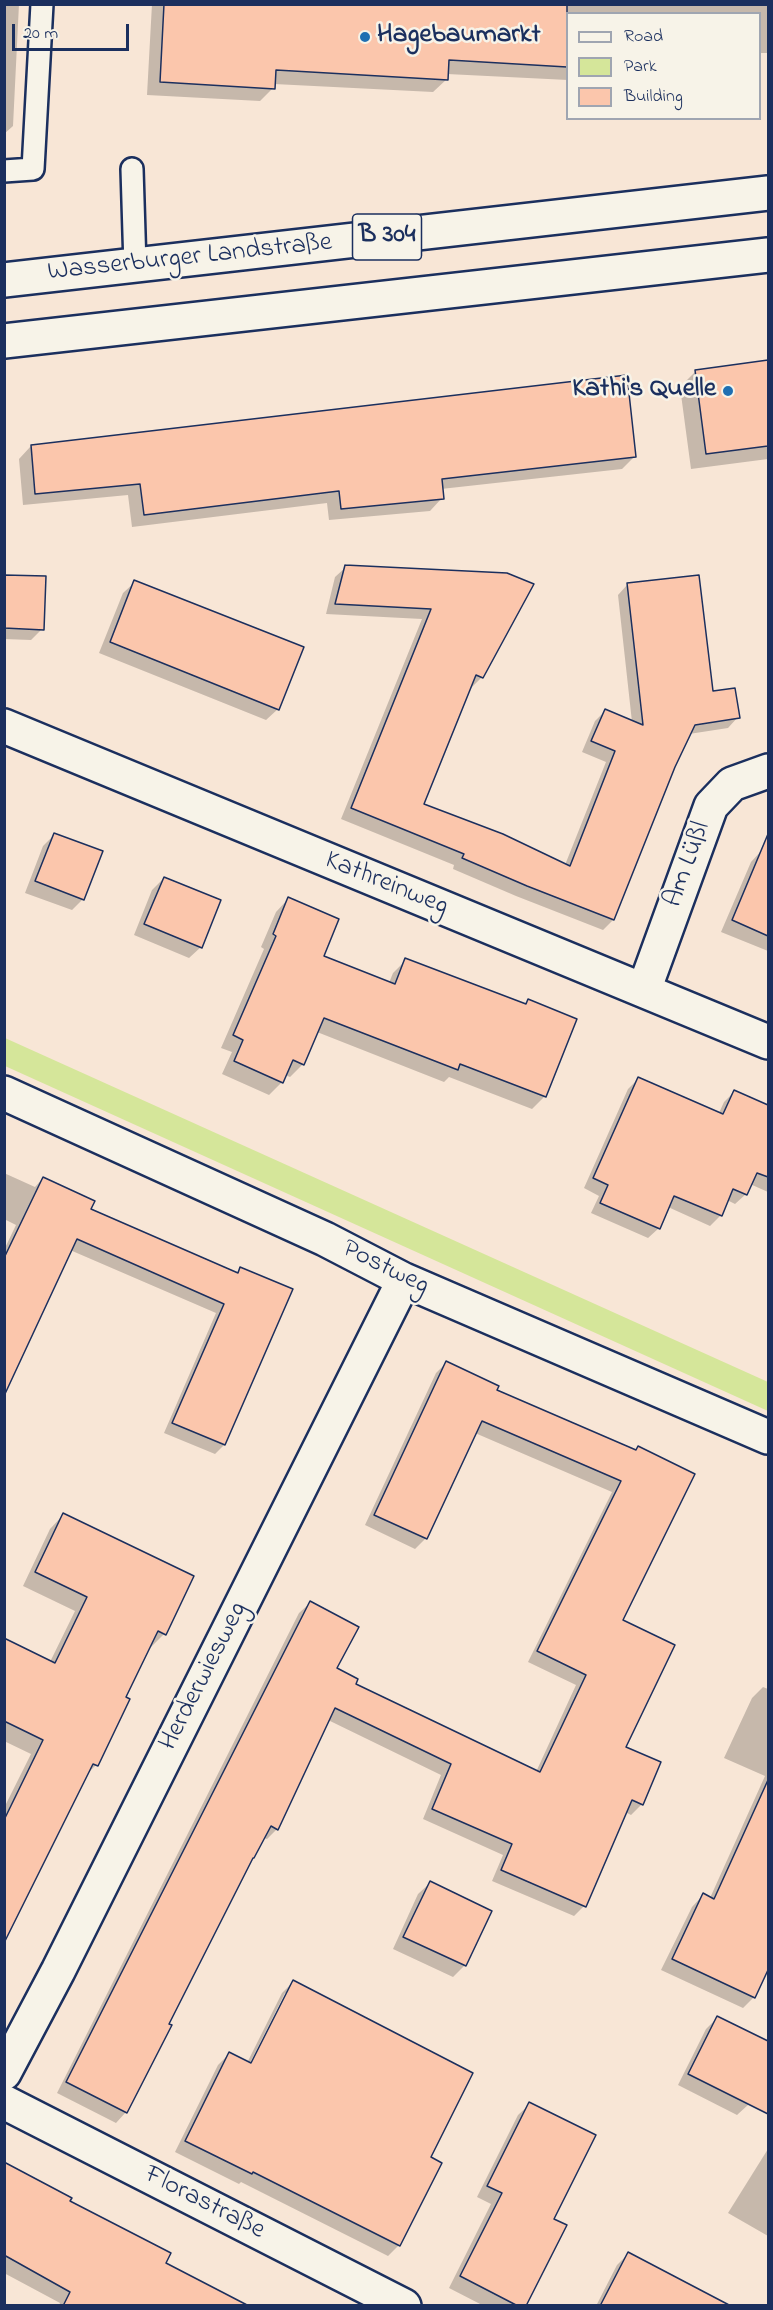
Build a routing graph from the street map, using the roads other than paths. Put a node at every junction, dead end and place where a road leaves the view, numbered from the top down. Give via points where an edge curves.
1 (42, 4) edge
2 (132, 169) dead end
3 (4, 171) edge
4 (768, 193) edge
5 (768, 255) edge
6 (135, 266) junction
7 (4, 280) edge
8 (4, 341) edge
9 (4, 726) edge
10 (768, 771) edge
11 (644, 990) junction
12 (768, 1042) edge
13 (4, 1093) edge
14 (404, 1280) junction
15 (768, 1437) edge
16 (4, 2073) edge
17 (4, 2102) edge
18 (404, 2306) edge

1 - 3 lane via 33,169
2 - 6 lane
4 - 6 street, Wasserburger Landstraße / B 304
5 - 8 street, B 304
6 - 7 street, Wasserburger Landstraße / B 304
9 - 11 street, Kathreinweg
10 - 11 street, Am Lüßl via 732,784 711,806
11 - 12 street, Kathreinweg
13 - 14 street, Postweg via 324,1239
14 - 15 street, Postweg
14 - 16 street, Herderwiesweg
17 - 18 street, Florastraße

